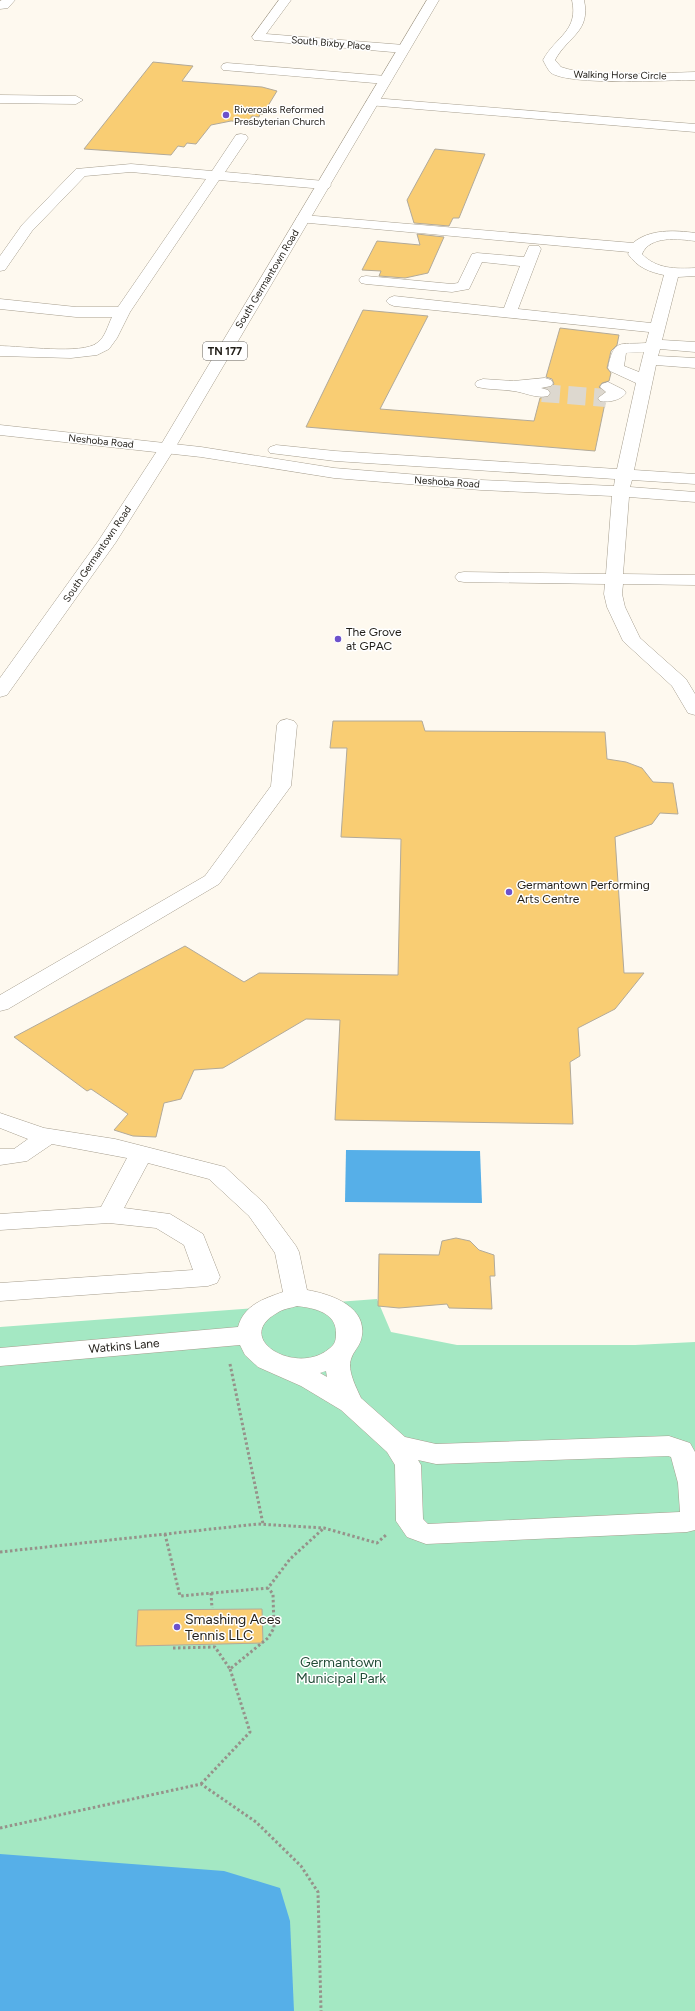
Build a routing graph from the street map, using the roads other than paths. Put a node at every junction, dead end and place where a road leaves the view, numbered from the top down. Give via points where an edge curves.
1 (285, 0) edge
2 (433, 0) edge
3 (578, 0) edge
4 (404, 49) junction
5 (227, 67) dead end
6 (695, 76) edge
7 (386, 80) junction
8 (0, 100) edge
9 (76, 100) dead end
10 (372, 102) junction
11 (695, 128) edge
12 (241, 138) dead end
13 (214, 175) junction
14 (324, 185) junction
15 (303, 218) junction
16 (694, 232) edge
17 (538, 241) junction
18 (636, 248) junction
19 (529, 262) junction
20 (0, 267) edge
21 (672, 272) junction
22 (695, 272) edge
23 (366, 280) dead end
24 (394, 301) dead end
25 (0, 304) edge
26 (122, 312) junction
27 (509, 313) junction
28 (658, 328) junction
29 (695, 347) edge
30 (652, 350) junction
31 (0, 351) edge
32 (695, 363) edge
33 (483, 384) dead end
34 (543, 388) tunnel mouth
35 (643, 388) junction
36 (611, 393) tunnel mouth
37 (0, 430) edge
38 (167, 448) junction
39 (695, 479) edge
40 (622, 484) junction
41 (695, 497) edge
42 (464, 577) dead end
43 (615, 579) junction
44 (695, 580) edge
45 (0, 691) edge
46 (695, 709) edge
47 (287, 725) dead end
48 (0, 1004) edge
49 (0, 1120) edge
50 (48, 1136) junction
51 (141, 1154) junction
52 (0, 1157) edge
53 (109, 1215) junction
54 (0, 1222) edge
55 (0, 1292) edge
56 (296, 1297) junction
57 (248, 1335) junction
58 (338, 1356) junction
59 (0, 1357) edge
60 (282, 1367) junction
61 (350, 1403) junction
62 (397, 1445) junction

1 - 4 street, South Bixby Place via 258,37
2 - 4 street, South Germantown Road / TN 177
3 - 6 street, Walking Horse Circle via 579,21 549,60 556,70 566,74 591,76
4 - 7 street, South Germantown Road / TN 177
5 - 7 street
7 - 10 street, South Germantown Road / TN 177
8 - 9 street
10 - 11 street
10 - 14 street, South Germantown Road / TN 177
12 - 13 street
13 - 14 street
13 - 20 street via 131,168 81,172 27,228
13 - 26 street
14 - 15 street, South Germantown Road / TN 177
15 - 17 street
15 - 38 street, South Germantown Road / TN 177
16 - 18 street via 650,239
17 - 18 street
17 - 19 street
18 - 21 street via 635,254 639,260 658,270
19 - 23 street via 477,257 464,286 452,288
19 - 27 street
21 - 22 street
21 - 28 street
24 - 27 street
25 - 26 street via 76,312
26 - 31 street via 104,346 92,352 73,354
27 - 28 street
28 - 30 street
29 - 30 street
30 - 32 street
30 - 35 street
30 - 35 street via 619,351 616,368
33 - 34 street
35 - 36 street
35 - 40 street
37 - 38 street, Neshoba Road
38 - 40 street, Neshoba Road via 334,473 481,485
38 - 45 street, South Germantown Road / TN 177 via 107,542
39 - 40 street, Neshoba Road
40 - 41 street, Neshoba Road
40 - 43 street
42 - 43 street
43 - 44 street
43 - 46 street via 613,594 616,607 632,640 679,684
47 - 48 street via 281,786 212,880
49 - 50 street
50 - 51 street
50 - 52 street via 19,1156
51 - 53 street
51 - 56 street via 217,1173 257,1210 287,1252
53 - 54 street
53 - 55 street via 161,1220 194,1240 208,1277
56 - 57 street via 276,1301 261,1309 250,1321
56 - 58 street via 315,1298 332,1305 345,1316 350,1329 348,1344
57 - 59 street, Watkins Lane
57 - 60 street via 253,1349 265,1360
58 - 60 street via 322,1365 303,1369
58 - 61 street via 341,1384
60 - 61 street via 310,1379
61 - 62 street
62 - 62 street via 408,1465 410,1521 417,1530 426,1534 687,1522 694,1516 685,1458 681,1450 669,1446 436,1454

